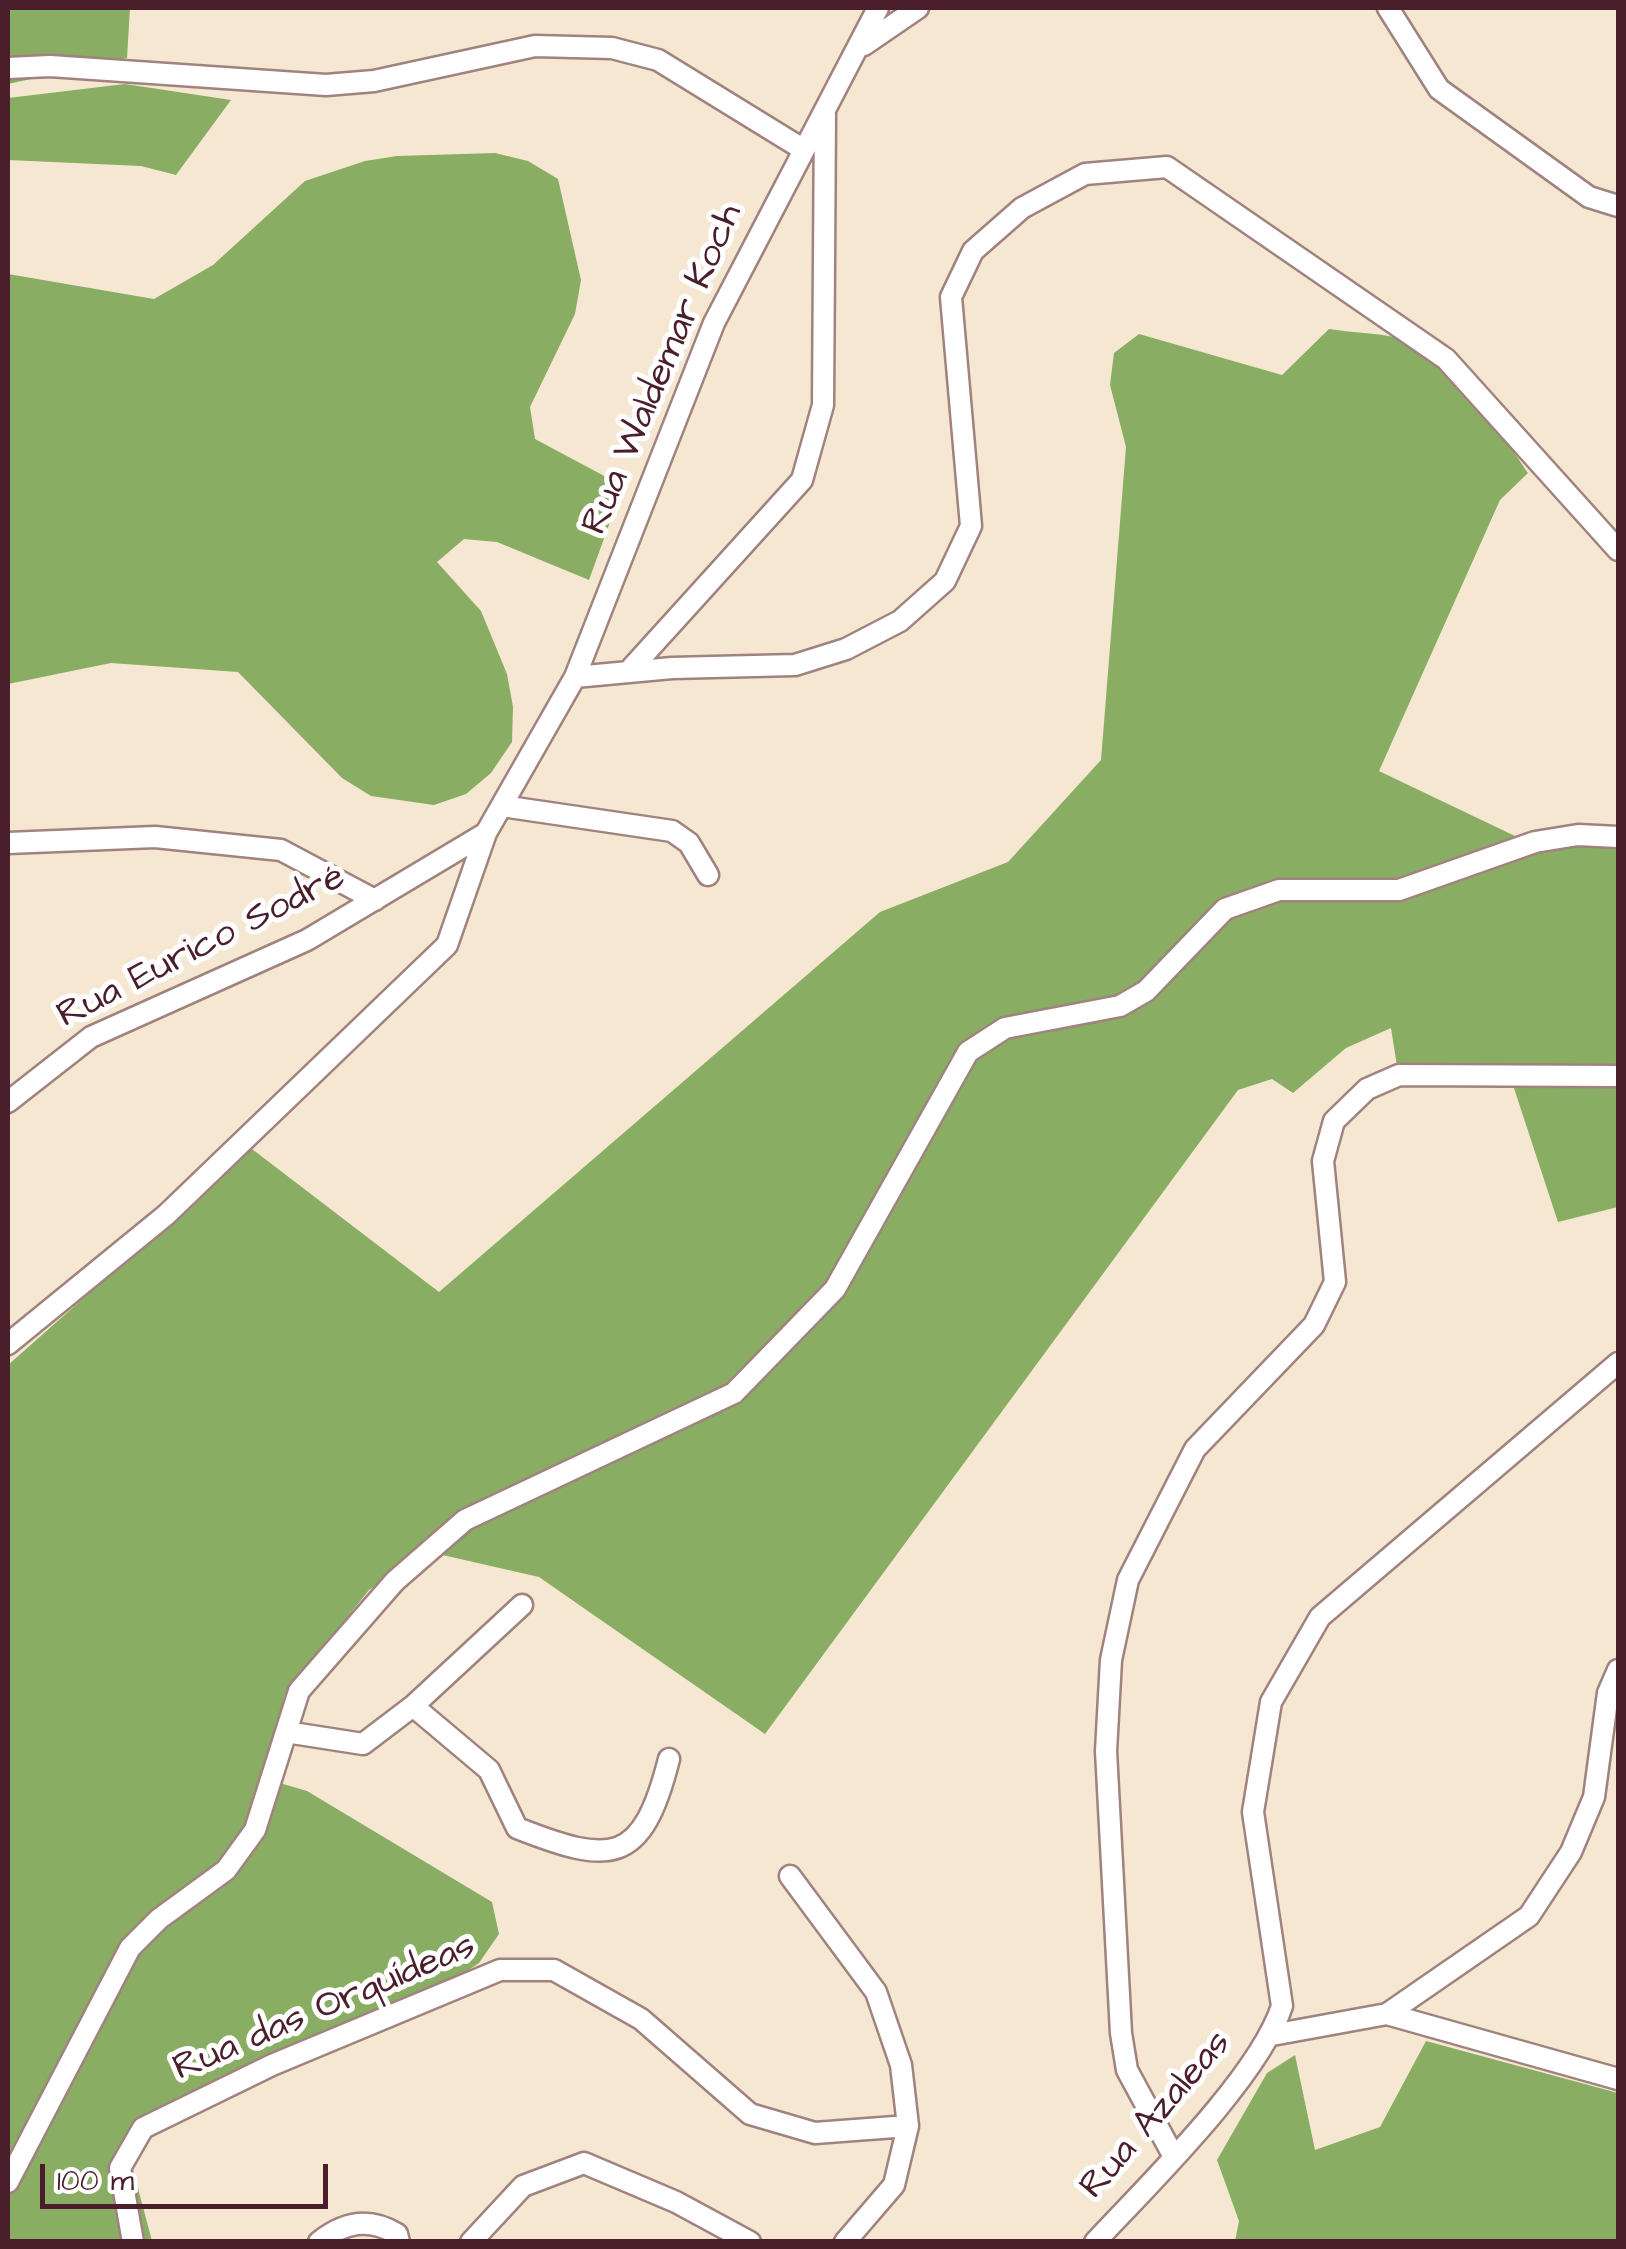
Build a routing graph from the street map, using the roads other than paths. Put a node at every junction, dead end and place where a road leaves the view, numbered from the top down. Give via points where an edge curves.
1 (878, 8) edge
2 (918, 8) edge
3 (1388, 8) edge
4 (862, 46) junction
5 (8, 68) edge
6 (825, 112) junction
7 (801, 148) junction
8 (1618, 206) edge
9 (1618, 550) edge
10 (628, 672) junction
11 (575, 677) junction
12 (502, 806) junction
13 (486, 833) junction
14 (1618, 837) edge
15 (8, 842) edge
16 (708, 875) dead end
17 (374, 900) junction
18 (1618, 1076) edge
19 (8, 1102) edge
20 (8, 1344) edge
21 (1618, 1364) edge
22 (522, 1605) dead end
23 (1618, 1670) edge
24 (412, 1706) junction
25 (286, 1732) junction
26 (669, 1759) dead end
27 (790, 1876) dead end
28 (1387, 2014) junction
29 (1272, 2035) junction
30 (1618, 2079) edge
31 (908, 2126) junction
32 (1174, 2157) junction
33 (8, 2182) edge
34 (134, 2242) edge
35 (318, 2242) edge
36 (399, 2242) edge
37 (471, 2242) edge
38 (750, 2242) edge
39 (845, 2242) edge
40 (1095, 2242) edge

1 - 4 street, Rua Waldemar Koch
2 - 4 street
3 - 8 street via 1439,88 1589,197
4 - 6 street, Rua Waldemar Koch
5 - 7 street via 326,85 535,46 612,48 658,60
6 - 7 street, Rua Waldemar Koch
6 - 10 street via 823,405 802,480
7 - 11 street, Rua Waldemar Koch via 714,323
9 - 10 street via 1446,358 1167,167 1085,174 1022,208 973,251 951,297 971,526 945,581 900,621 795,665
10 - 11 street
11 - 12 street, Rua Eurico Sodré
12 - 13 street, Rua Eurico Sodré
12 - 16 street via 672,832 689,843
13 - 17 street, Rua Eurico Sodré
13 - 20 street via 447,945 166,1216
14 - 25 street via 1535,842 1398,890 1279,890 1224,910 1146,991 1120,1006 1005,1028 968,1052 835,1289 734,1393 465,1520 395,1581 299,1690
15 - 17 street via 155,837 281,850
17 - 19 street, Rua Eurico Sodré via 307,940 91,1037
18 - 32 street via 1399,1075 1367,1090 1334,1122 1323,1161 1336,1282 1314,1325 1195,1449 1128,1580 1111,1660 1106,1751 1122,2033 1127,2070
21 - 29 street via 1320,1617 1272,1702 1253,1812 1282,2006
22 - 24 street
23 - 28 street via 1608,1693 1594,1797 1571,1852 1529,1916
24 - 25 street via 354,1746
24 - 26 street via 489,1770 517,1828 580,1852 610,1851 641,1831 656,1810
25 - 33 street via 255,1830 226,1870 130,1948
27 - 31 street via 876,1992 901,2064
28 - 29 street
28 - 30 street
29 - 32 street, Rua Azaleas
31 - 34 street, Rua das Orquídeas via 815,2133 750,2114 641,2018 554,1970 500,1970 272,2065 143,2128 120,2168
31 - 39 street via 894,2185
32 - 40 street, Rua Azaleas
35 - 36 street via 362,2222 381,2224
37 - 38 street via 523,2186 584,2164

